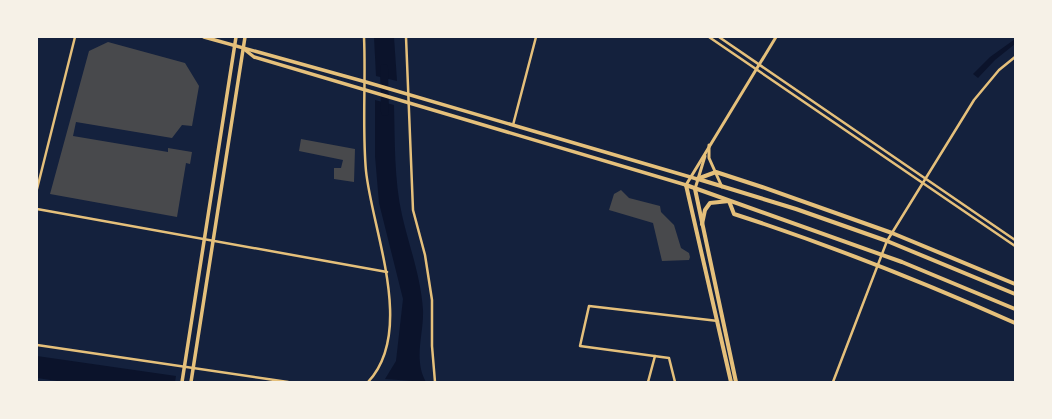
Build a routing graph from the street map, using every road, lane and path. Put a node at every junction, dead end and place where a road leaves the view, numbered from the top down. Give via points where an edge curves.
1 (75, 37) edge
2 (204, 37) edge
3 (236, 37) edge
4 (244, 37) edge
5 (364, 37) edge
6 (406, 37) edge
7 (536, 37) edge
8 (710, 37) edge
9 (719, 37) edge
10 (776, 37) edge
11 (235, 46) junction
12 (243, 48) junction
13 (1015, 57) edge
14 (759, 64) junction
15 (756, 69) junction
16 (366, 82) junction
17 (366, 91) junction
18 (409, 94) junction
19 (410, 104) junction
20 (513, 125) junction
21 (709, 145) junction
22 (716, 172) junction
23 (691, 177) junction
24 (927, 178) junction
25 (697, 179) junction
26 (924, 183) junction
27 (686, 185) junction
28 (722, 187) junction
29 (37, 189) edge
30 (695, 189) junction
31 (729, 201) junction
32 (37, 209) edge
33 (702, 224) junction
34 (892, 233) junction
35 (204, 239) junction
36 (212, 240) junction
37 (1015, 240) edge
38 (887, 241) junction
39 (1015, 246) edge
40 (881, 255) junction
41 (878, 264) junction
42 (387, 272) junction
43 (1015, 284) edge
44 (1015, 294) edge
45 (1015, 309) edge
46 (718, 321) junction
47 (1015, 322) edge
48 (37, 345) edge
49 (655, 356) junction
50 (184, 369) junction
51 (193, 371) junction
52 (182, 382) edge
53 (191, 382) edge
54 (288, 382) edge
55 (368, 382) edge
56 (435, 382) edge
57 (648, 382) edge
58 (675, 382) edge
59 (731, 382) edge
60 (736, 382) edge
61 (833, 382) edge

1 - 29 street
2 - 11 main road
3 - 11 main road
4 - 12 main road
5 - 16 street
6 - 18 street
7 - 20 street
8 - 15 street
9 - 14 street
10 - 14 street
11 - 12 main road
11 - 35 main road
12 - 16 main road
12 - 17 main road via 254,57
12 - 36 main road
13 - 24 street via 999,70 974,100
14 - 15 street
14 - 24 street
15 - 21 street
15 - 26 street
16 - 17 street
16 - 18 main road
17 - 19 main road
17 - 42 street via 366,169
18 - 19 street
18 - 20 main road
19 - 27 main road
19 - 56 street via 413,210 425,255 432,300
20 - 23 main road
21 - 22 street via 709,158
21 - 23 street
21 - 25 street
22 - 25 main road
22 - 28 street
22 - 34 main road
23 - 25 main road
23 - 27 street
24 - 26 street
24 - 37 street
25 - 28 main road
25 - 30 street
26 - 34 street
26 - 39 street
27 - 30 main road
27 - 46 main road
28 - 38 main road via 796,209
30 - 31 main road
30 - 33 main road
31 - 33 main road via 710,203 704,210
31 - 40 main road
31 - 41 main road via 734,214
32 - 35 street
33 - 60 main road
34 - 38 street
34 - 43 main road
35 - 36 street
35 - 50 main road
36 - 42 street
36 - 51 main road
38 - 40 street
38 - 44 main road
40 - 41 street
40 - 45 main road
41 - 47 main road
41 - 61 street
42 - 55 street via 390,300 389,331 385,354 375,375
46 - 49 street via 589,306 580,346
46 - 59 main road
48 - 50 street
49 - 57 street
49 - 58 street via 669,358
50 - 51 street
50 - 52 main road
51 - 53 main road
51 - 54 street

